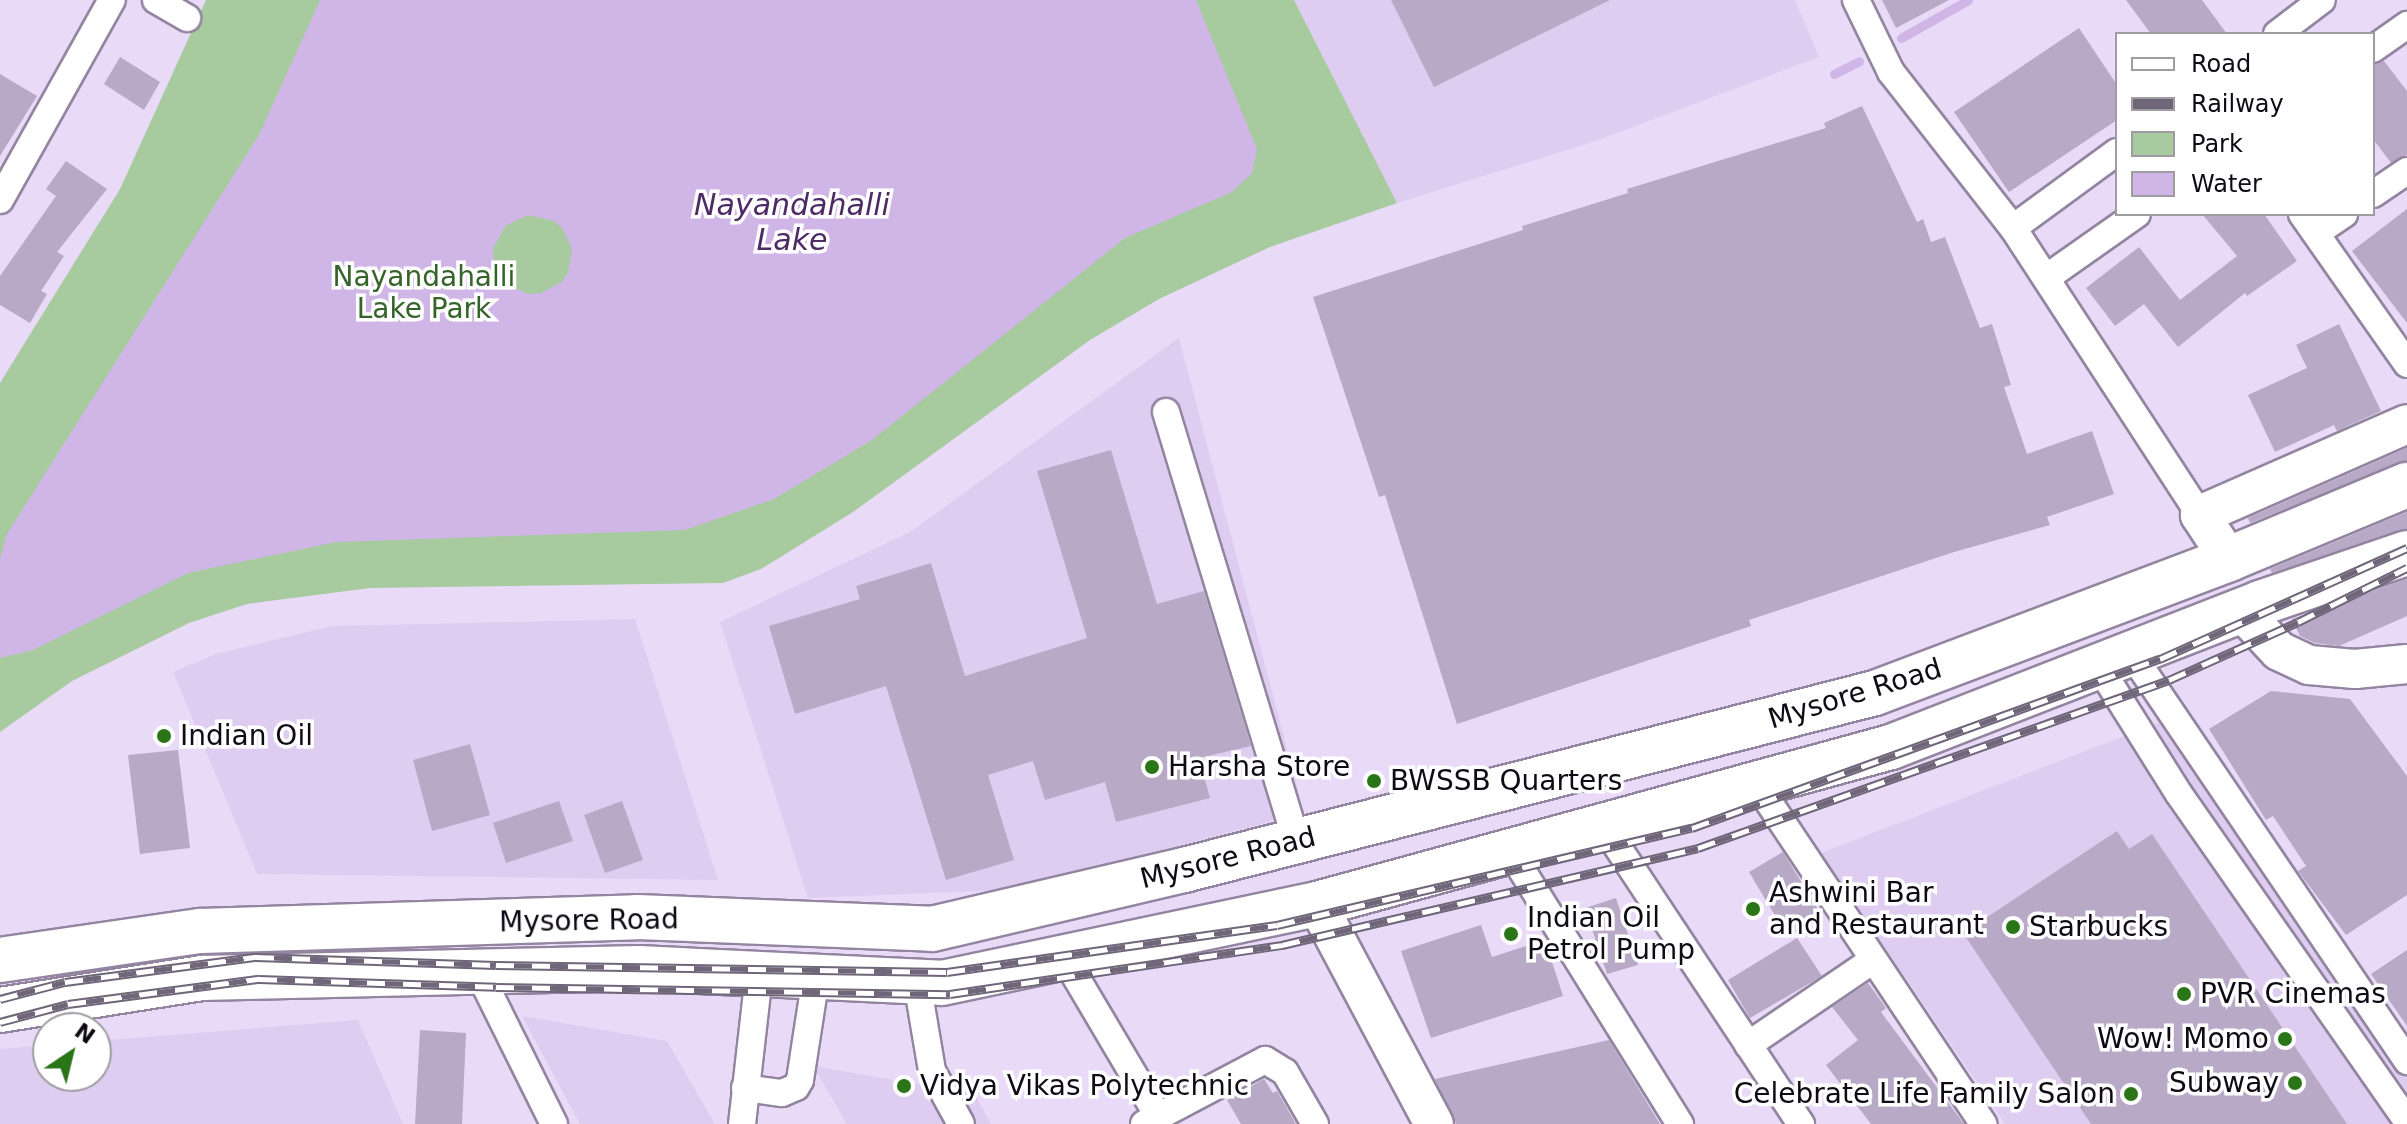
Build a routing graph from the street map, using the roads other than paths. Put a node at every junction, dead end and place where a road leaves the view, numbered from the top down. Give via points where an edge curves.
1 (112, 0) edge
2 (156, 0) edge
3 (1856, 0) edge
4 (2322, 0) edge
5 (187, 18) dead end
6 (2407, 25) edge
7 (2280, 32) edge
8 (2375, 48) edge
9 (2115, 153) edge
10 (2407, 171) edge
11 (2375, 193) edge
12 (0, 200) edge
13 (2134, 216) edge
14 (2336, 216) edge
15 (2309, 223) edge
16 (2013, 228) junction
17 (2046, 278) junction
18 (2407, 364) edge
19 (1166, 412) dead end
20 (2407, 424) edge
21 (2407, 485) edge
22 (2200, 515) junction
23 (2407, 553) edge
24 (2229, 559) junction
25 (2241, 610) junction
26 (2115, 659) junction
27 (2402, 673) edge
28 (1756, 783) junction
29 (1603, 825) junction
30 (1296, 841) junction
31 (1510, 851) junction
32 (1317, 904) junction
33 (200, 931) junction
34 (1064, 957) junction
35 (0, 960) edge
36 (1873, 960) junction
37 (478, 971) junction
38 (759, 974) junction
39 (816, 977) junction
40 (202, 978) junction
41 (917, 982) junction
42 (0, 1010) edge
43 (1748, 1045) junction
44 (2407, 1061) edge
45 (745, 1088) junction
46 (1151, 1120) edge
47 (2407, 1121) edge
48 (554, 1124) edge
49 (742, 1124) edge
50 (961, 1124) edge
51 (1315, 1124) edge
52 (1434, 1124) edge
53 (1680, 1124) edge
54 (1801, 1124) edge
55 (1983, 1124) edge

1 - 12 street
2 - 5 street
3 - 16 street via 1891,72
4 - 7 street
6 - 8 street
9 - 16 street
10 - 11 street
13 - 17 street
14 - 15 street
15 - 18 street
16 - 17 street
17 - 22 street
19 - 30 street
20 - 22 street
21 - 24 highway, Mysore Road
22 - 24 street
23 - 25 highway, Mysore Road
24 - 30 highway, Mysore Road via 1875,693
25 - 26 highway, Mysore Road
25 - 27 street via 2266,640 2296,661 2325,669
26 - 28 highway, Mysore Road via 1891,747
26 - 44 street
26 - 47 street via 2179,794
28 - 29 highway, Mysore Road
28 - 36 street
29 - 31 highway, Mysore Road
29 - 43 street
30 - 33 highway, Mysore Road via 932,929 637,917
31 - 32 highway, Mysore Road
31 - 53 street
32 - 34 highway, Mysore Road
32 - 52 street
33 - 35 highway, Mysore Road
33 - 40 highway
34 - 41 highway, Mysore Road via 942,983
34 - 46 street
36 - 43 street
36 - 55 street
37 - 38 highway, Mysore Road via 639,968
37 - 40 highway, Mysore Road
37 - 48 street
38 - 39 highway, Mysore Road
38 - 45 street
39 - 41 highway, Mysore Road
39 - 45 street via 796,1087 782,1093
40 - 42 highway, Mysore Road
41 - 50 street via 932,1071
43 - 54 street
45 - 49 street
46 - 51 street via 1265,1060 1285,1072

